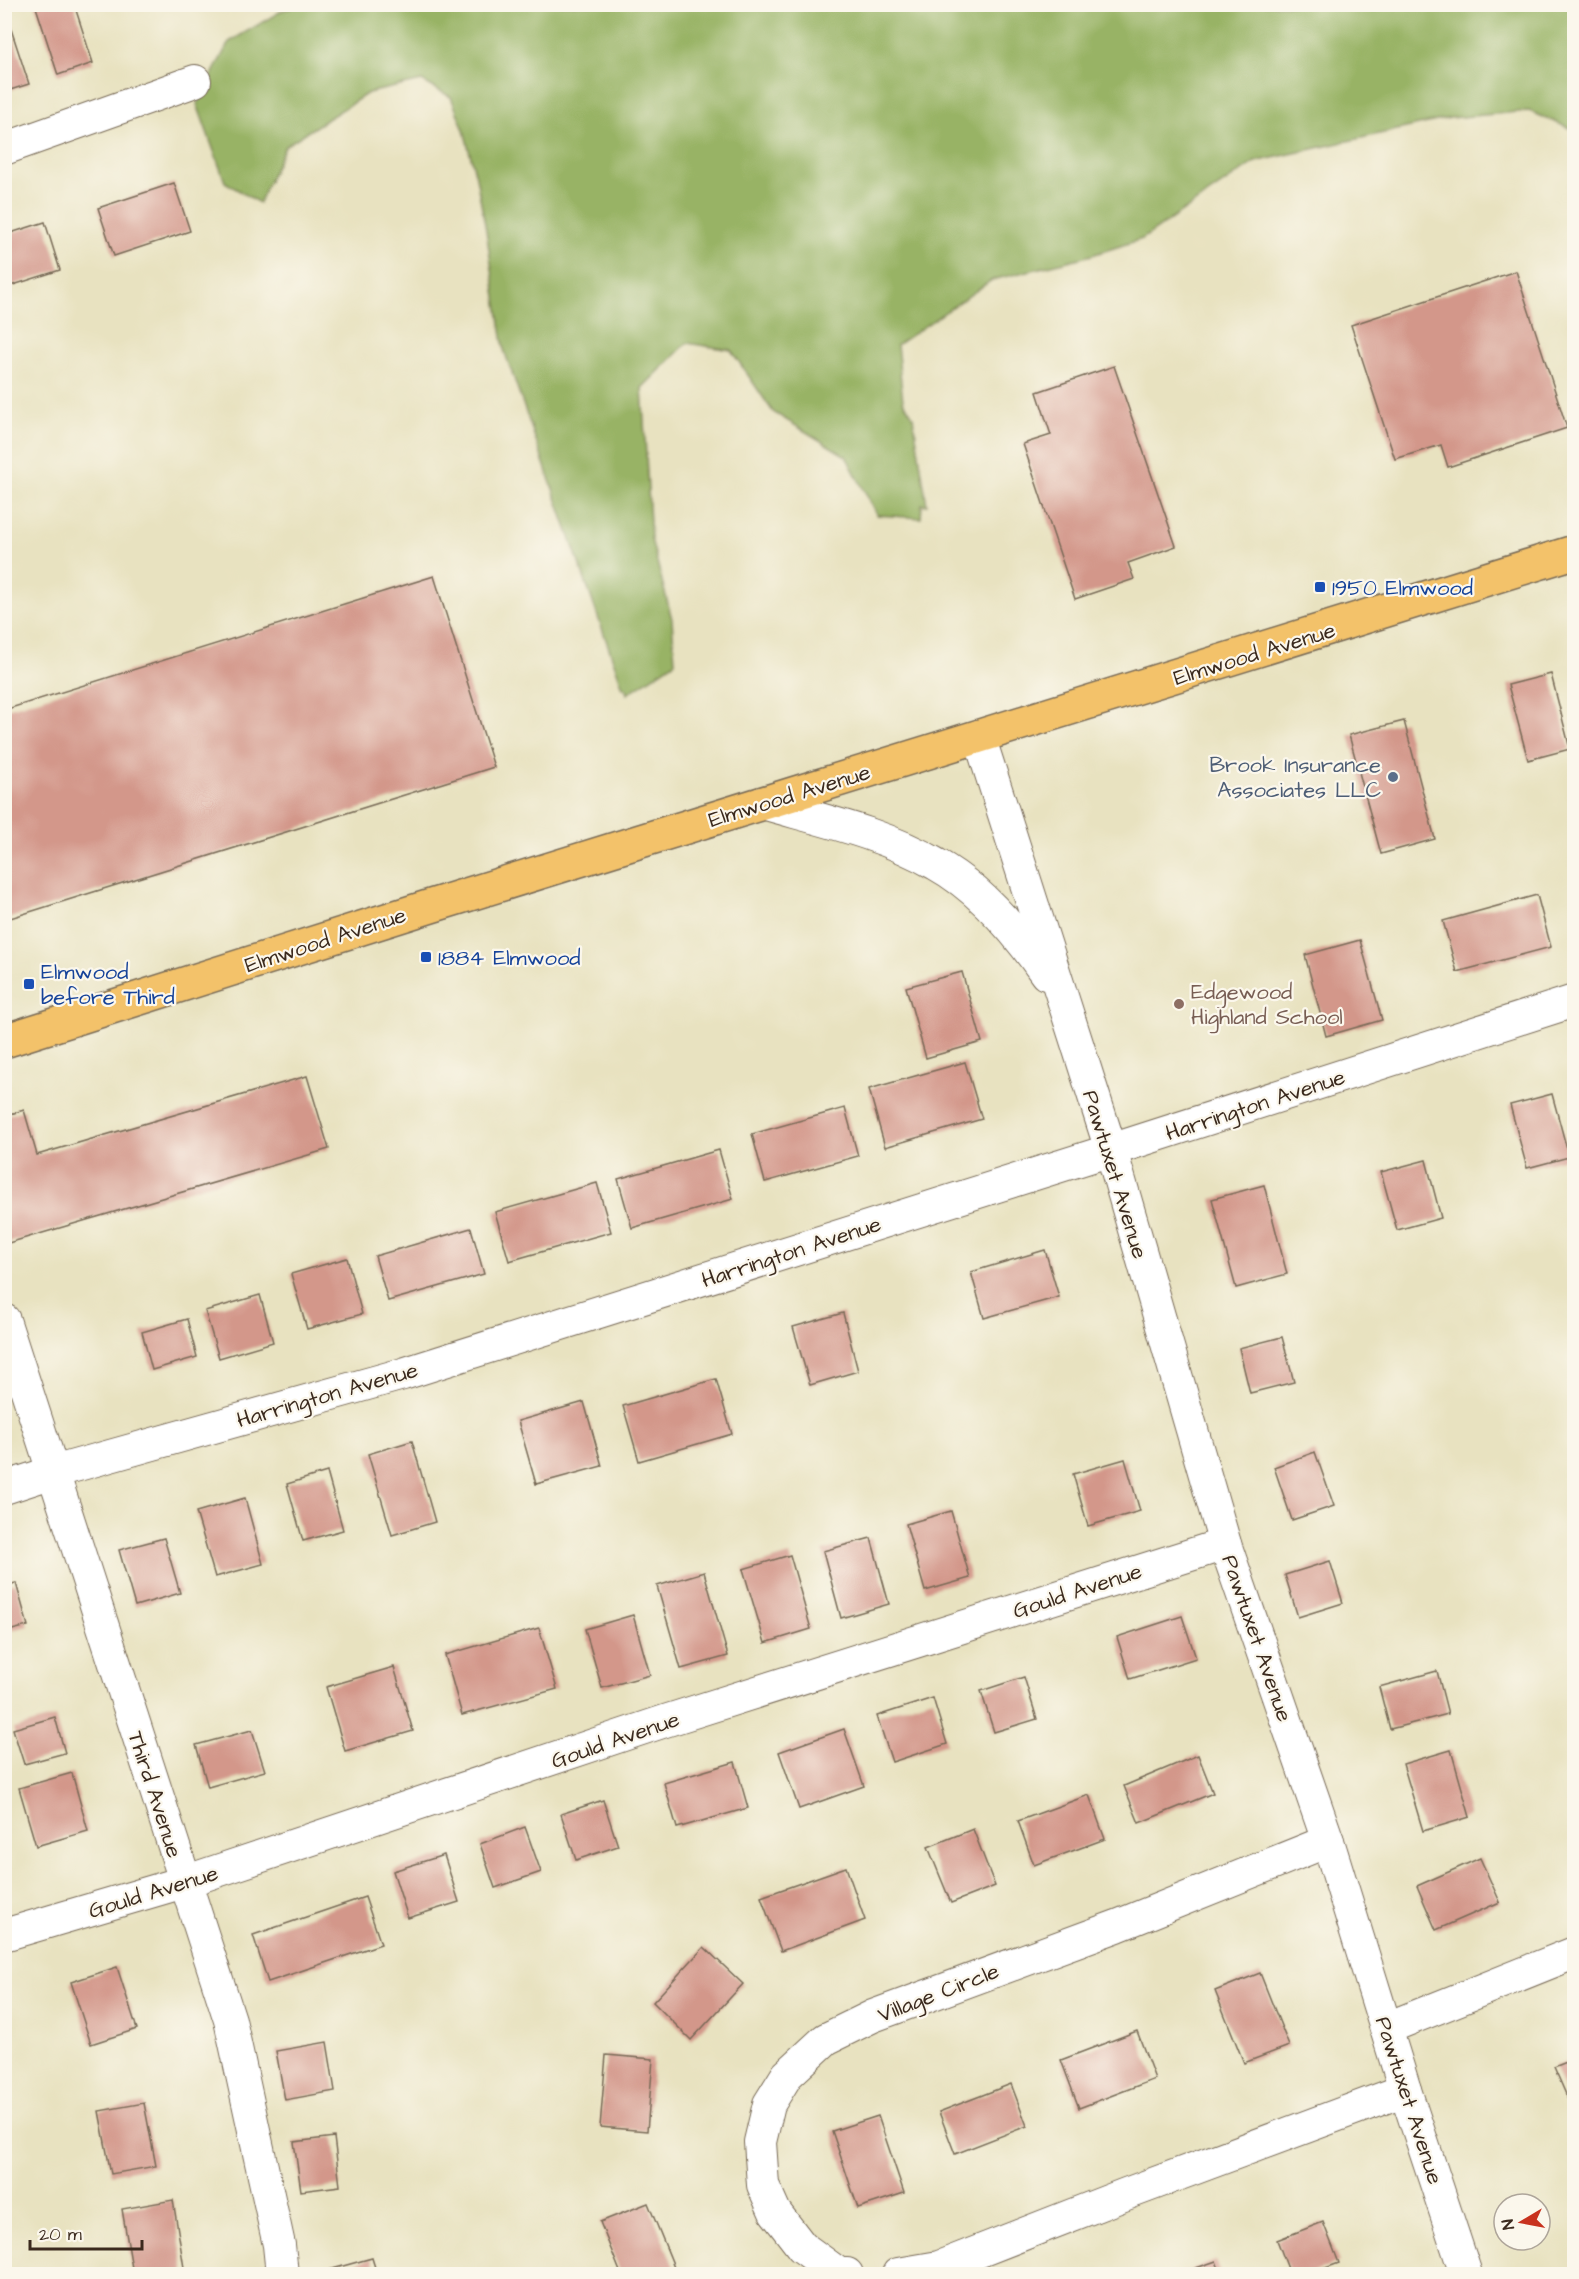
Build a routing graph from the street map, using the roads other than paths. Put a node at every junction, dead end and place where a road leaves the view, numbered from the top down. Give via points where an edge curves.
1 (195, 81) dead end
2 (4, 149) edge
3 (1575, 552) edge
4 (980, 736) junction
5 (762, 803) junction
6 (1062, 998) junction
7 (1575, 1001) edge
8 (4, 1041) edge
9 (1111, 1150) junction
10 (4, 1320) edge
11 (53, 1472) junction
12 (4, 1488) edge
13 (1225, 1544) junction
14 (1328, 1841) junction
15 (184, 1882) junction
16 (4, 1935) edge
17 (1575, 1953) edge
18 (1387, 2028) junction
19 (1405, 2090) junction
20 (282, 2274) edge
21 (847, 2274) edge
22 (898, 2274) edge
23 (1466, 2274) edge

1 - 2 street
3 - 4 main road, Elmwood Avenue
4 - 5 main road, Elmwood Avenue
4 - 6 street, Pawtuxet Avenue
5 - 6 street, Pawtuxet Avenue via 873,835 936,864 984,899 1029,950
5 - 8 main road, Elmwood Avenue
6 - 9 street, Pawtuxet Avenue
7 - 9 street, Harrington Avenue
9 - 11 street, Harrington Avenue via 403,1374
9 - 13 street, Pawtuxet Avenue
10 - 11 street, Third Avenue
11 - 12 street, Harrington Avenue
11 - 15 street, Third Avenue
13 - 14 street, Pawtuxet Avenue
13 - 15 street, Gould Avenue via 665,1721
14 - 18 street, Pawtuxet Avenue
14 - 21 street, Village Circle via 1117,1926 873,2016 826,2039 787,2075 770,2104 760,2142 763,2185 775,2212 802,2247 839,2274
15 - 16 street, Gould Avenue
15 - 20 street, Third Avenue via 230,2020
17 - 18 street
18 - 19 street, Pawtuxet Avenue
19 - 22 street via 939,2267
19 - 23 street, Pawtuxet Avenue

